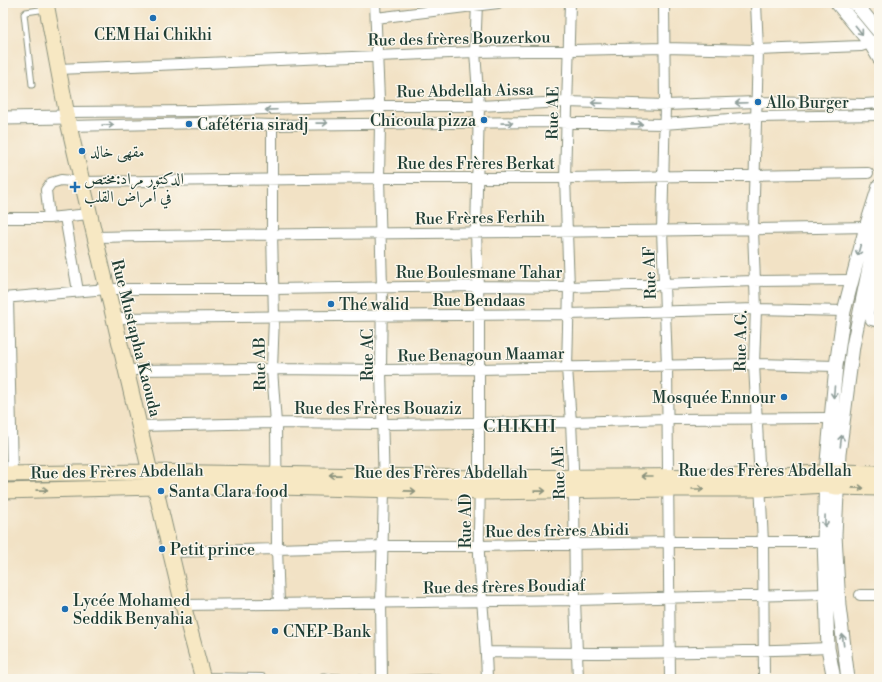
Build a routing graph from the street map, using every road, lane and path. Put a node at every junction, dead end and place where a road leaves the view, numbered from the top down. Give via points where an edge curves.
1 (375, 3) edge
2 (498, 3) edge
3 (570, 3) edge
4 (664, 3) edge
5 (756, 3) edge
6 (837, 3) edge
7 (855, 3) edge
8 (477, 4) edge
9 (47, 6) edge
10 (376, 18) junction
11 (879, 32) edge
12 (870, 43) edge
13 (664, 48) junction
14 (758, 50) junction
15 (568, 51) junction
16 (475, 52) junction
17 (378, 55) junction
18 (879, 58) edge
19 (58, 69) junction
20 (32, 85) dead end
21 (567, 102) junction
22 (757, 102) junction
23 (879, 103) edge
24 (665, 105) junction
25 (380, 106) junction
26 (479, 106) junction
27 (879, 115) edge
28 (756, 117) junction
29 (3, 118) edge
30 (67, 118) junction
31 (567, 123) junction
32 (380, 124) junction
33 (479, 124) junction
34 (664, 124) junction
35 (272, 125) junction
36 (868, 173) dead end
37 (754, 174) junction
38 (664, 177) junction
39 (379, 178) junction
40 (477, 178) junction
41 (566, 178) junction
42 (272, 180) junction
43 (82, 182) junction
44 (879, 186) edge
45 (89, 214) junction
46 (65, 217) junction
47 (3, 218) edge
48 (49, 218) junction
49 (879, 219) edge
50 (866, 227) junction
51 (662, 230) junction
52 (753, 230) junction
53 (476, 232) junction
54 (568, 232) junction
55 (272, 233) junction
56 (381, 233) junction
57 (94, 236) junction
58 (879, 265) edge
59 (851, 280) junction
60 (754, 281) junction
61 (665, 283) junction
62 (478, 286) junction
63 (382, 287) junction
64 (569, 287) junction
65 (107, 289) junction
66 (273, 289) junction
67 (78, 291) junction
68 (6, 298) edge
69 (756, 309) junction
70 (844, 311) junction
71 (665, 312) junction
72 (568, 314) junction
73 (382, 315) junction
74 (479, 315) junction
75 (274, 317) junction
76 (114, 318) junction
77 (879, 322) edge
78 (754, 364) junction
79 (667, 365) junction
80 (836, 366) junction
81 (272, 368) junction
82 (567, 368) junction
83 (478, 369) junction
84 (126, 370) junction
85 (381, 370) junction
86 (757, 418) junction
87 (832, 418) junction
88 (667, 419) junction
89 (571, 422) junction
90 (276, 423) junction
91 (479, 423) junction
92 (383, 424) junction
93 (140, 426) junction
94 (150, 472) junction
95 (879, 473) edge
96 (8, 474) edge
97 (832, 479) junction
98 (277, 481) junction
99 (668, 482) junction
100 (760, 482) junction
101 (384, 483) junction
102 (573, 483) junction
103 (480, 485) junction
104 (155, 487) junction
105 (879, 488) edge
106 (3, 491) edge
107 (668, 542) junction
108 (763, 542) junction
109 (824, 542) junction
110 (575, 545) junction
111 (384, 546) junction
112 (479, 546) junction
113 (277, 548) junction
114 (170, 552) junction
115 (826, 594) junction
116 (860, 595) dead end
117 (879, 595) edge
118 (764, 596) junction
119 (669, 598) junction
120 (575, 600) junction
121 (481, 601) junction
122 (381, 602) junction
123 (279, 604) junction
124 (183, 605) junction
125 (828, 648) junction
126 (764, 651) junction
127 (486, 652) junction
128 (670, 653) junction
129 (578, 654) junction
130 (323, 676) dead end
131 (438, 677) dead end
132 (202, 679) edge
133 (262, 679) edge
134 (372, 679) edge
135 (382, 679) edge
136 (394, 679) edge
137 (487, 679) edge
138 (578, 679) edge
139 (670, 679) edge
140 (764, 679) edge
141 (834, 679) edge
142 (848, 679) edge

1 - 10 street, Rue AC
2 - 8 street
3 - 15 street, Rue AE
4 - 13 street, Rue AF
5 - 14 street, Rue A.G.
6 -> 12 street
7 - 11 street
8 - 10 street
8 - 16 street, Rue AD
9 - 19 main road, Rue Mustapha Kaouda
9 - 20 lane via 24,14
10 - 17 street, Rue AC
12 - 14 street, Rue des frères Bouzerkou
12 - 18 street
13 - 14 street, Rue des frères Bouzerkou
13 - 15 street, Rue des frères Bouzerkou
13 - 24 street, Rue AF
14 - 22 street, Rue A.G.
15 - 16 street, Rue des frères Bouzerkou
15 - 21 street, Rue AE
16 - 17 street, Rue des frères Bouzerkou
16 - 26 street, Rue AD
17 - 19 street, Rue des frères Bouzerkou
17 - 25 street, Rue AC
19 - 30 main road, Rue Mustapha Kaouda
24 -> 21 street, Rue Abdellah Aissa
21 - 26 street, Rue Abdellah Aissa
21 - 31 street, Rue AE
22 - 23 street, Rue Abdellah Aissa
22 -> 24 street, Rue Abdellah Aissa
22 - 28 street, Rue A.G.
24 - 34 street, Rue AF
25 - 26 street, Rue Abdellah Aissa
25 -> 30 street, Rue Abdellah Aissa
25 - 32 street, Rue AC
26 - 33 street, Rue AD
27 - 28 street
28 - 34 street
28 - 37 street, Rue A.G.
29 - 30 street
30 -> 35 street
30 - 43 main road, Rue Mustapha Kaouda
33 -> 31 street
31 -> 34 street
31 - 41 street, Rue AE
32 - 33 street
35 -> 32 street
32 - 39 street, Rue AC
33 - 40 street, Rue AD
34 - 38 street, Rue AF
35 - 42 street, Rue AB
36 - 37 street, Rue des Frères Berkat
37 - 38 street, Rue des Frères Berkat
37 - 52 street, Rue A.G.
38 - 41 street, Rue des Frères Berkat
38 - 51 street, Rue AF
39 - 40 street, Rue des Frères Berkat
39 - 42 street, Rue des Frères Berkat
39 - 56 street, Rue AC
40 - 41 street, Rue des Frères Berkat
40 - 53 street, Rue AD
41 - 54 street, Rue AE
42 - 43 street, Rue des Frères Berkat
42 - 55 street, Rue AB
43 - 45 main road, Rue Mustapha Kaouda
43 - 48 street, Rue des Frères Berkat via 61,180 50,183 46,190
44 - 50 street
45 - 46 street
45 - 57 main road, Rue Mustapha Kaouda
46 - 48 street
46 - 67 street
47 - 48 street
97 -> 49 street via 839,454 853,346
50 - 52 street, Rue Frères Ferhih
50 -> 59 street
51 - 52 street, Rue Frères Ferhih
51 - 54 street, Rue Frères Ferhih
51 - 61 street, Rue AF
52 - 60 street, Rue A.G.
53 - 54 street, Rue Frères Ferhih
53 - 56 street, Rue Frères Ferhih
53 - 62 street, Rue AD
54 - 64 street, Rue AE
55 - 56 street, Rue Frères Ferhih
55 - 57 street, Rue Frères Ferhih
55 - 66 street, Rue AB
56 - 63 street, Rue AC
57 - 65 main road, Rue Mustapha Kaouda
58 - 77 street via 868,314 871,320
59 - 60 street, Rue Boulesmane Tahar
59 - 70 street
60 - 61 street, Rue Boulesmane Tahar
60 - 69 street, Rue A.G.
61 - 64 street, Rue Boulesmane Tahar
61 - 71 street, Rue AF
62 - 63 street, Rue Boulesmane Tahar
62 - 64 street, Rue Boulesmane Tahar
62 - 74 street, Rue AD
63 - 66 street, Rue Boulesmane Tahar
63 - 73 street, Rue AC
64 - 72 street, Rue AE
65 - 66 street, Rue Boulesmane Tahar
65 - 67 street, Rue Boulesmane Tahar
65 - 76 main road, Rue Mustapha Kaouda
66 - 75 street, Rue AB
67 - 68 street, Rue Boulesmane Tahar
68 - 96 street
69 - 70 street, Rue Bendaas
69 - 71 street, Rue Bendaas
69 - 78 street, Rue A.G.
70 - 80 street
71 - 72 street, Rue Bendaas
71 - 79 street, Rue AF
72 - 74 street, Rue Bendaas
72 - 82 street, Rue AE
73 - 74 street, Rue Bendaas
73 - 75 street, Rue Bendaas
73 - 85 street, Rue AC
74 - 83 street, Rue AD
75 - 76 street, Rue Bendaas
75 - 81 street, Rue AB
76 - 84 main road, Rue Mustapha Kaouda
78 - 79 street, Rue Benagoun Maamar
78 - 80 street, Rue Benagoun Maamar
78 - 86 street, Rue A.G.
79 - 82 street, Rue Benagoun Maamar
79 - 88 street, Rue AF
80 -> 87 street
81 - 84 street, Rue Benagoun Maamar
81 - 85 street, Rue Benagoun Maamar
81 - 90 street, Rue AB
82 - 83 street, Rue Benagoun Maamar
82 - 89 street, Rue AE
83 - 85 street, Rue Benagoun Maamar
83 - 91 street, Rue AD
84 - 93 main road, Rue Mustapha Kaouda
85 - 92 street, Rue AC
86 - 87 street, Rue des Frères Bouaziz
86 - 88 street, Rue des Frères Bouaziz
86 - 100 street, Rue A.G.
87 - 97 street
88 - 89 street, Rue des Frères Bouaziz
88 - 99 street, Rue AF
89 - 91 street, Rue des Frères Bouaziz
89 - 102 street, Rue AE
90 - 92 street, Rue des Frères Bouaziz
90 - 93 street, Rue des Frères Bouaziz
90 - 98 street, Rue AB
91 - 92 street, Rue des Frères Bouaziz
91 - 103 street, Rue AD
92 - 101 street, Rue AC
93 - 94 main road, Rue Mustapha Kaouda
94 - 96 main road, Rue des Frères Abdellah
94 - 98 main road, Rue des Frères Abdellah
94 - 104 main road, Rue Mustapha Kaouda
95 - 97 main road, Rue des Frères Abdellah
97 - 100 main road, Rue des Frères Abdellah
97 -> 105 main road, Rue des Frères Abdellah
97 -> 109 street
142 -> 97 street via 839,606
98 - 101 main road, Rue des Frères Abdellah
98 - 104 main road, Rue des Frères Abdellah
98 - 113 street, Rue AB
99 - 100 main road, Rue des Frères Abdellah
99 - 102 main road, Rue des Frères Abdellah
99 - 107 street, Rue AF
100 - 108 street, Rue A.G.
101 - 103 main road, Rue des Frères Abdellah
101 - 111 street, Rue AC
102 - 103 main road, Rue des Frères Abdellah
102 - 110 street, Rue AE
103 - 112 street, Rue AD
106 -> 104 main road, Rue des Frères Abdellah
104 - 114 main road, Rue Mustapha Kaouda
107 - 108 street, Rue des frères Abidi
107 - 110 street, Rue des frères Abidi
107 - 119 street, Rue AF
108 - 109 street, Rue des frères Abidi
108 - 118 street, Rue A.G.
109 - 115 street
110 - 112 street, Rue des frères Abidi
110 - 120 street, Rue AE
111 - 112 street, Rue des frères Abidi
111 - 113 street, Rue des frères Abidi
111 - 122 street, Rue AC
112 - 121 street, Rue AD
113 - 114 street, Rue des frères Abidi
113 - 123 street, Rue AB
114 - 124 main road, Rue Mustapha Kaouda
115 - 118 street, Rue des frères Boudiaf
115 - 125 street
116 - 117 street
118 - 119 street, Rue des frères Boudiaf
118 - 126 street, Rue A.G.
119 - 120 street, Rue des frères Boudiaf
119 - 128 street, Rue AF
120 - 121 street, Rue des frères Boudiaf
120 - 129 street, Rue AE
121 - 122 street, Rue des frères Boudiaf
121 - 127 street, Rue AD
122 - 123 street, Rue des frères Boudiaf
122 - 135 street, Rue AC
123 - 124 street, Rue des frères Boudiaf
124 - 132 main road, Rue Mustapha Kaouda
125 - 126 street
125 - 141 street
126 - 128 street
126 - 140 street, Rue A.G.
127 - 129 street
127 - 137 street, Rue AD
128 - 129 street
128 - 139 street, Rue AF
129 - 138 street, Rue AE
130 - 134 lane
131 - 136 lane
132 - 133 street

